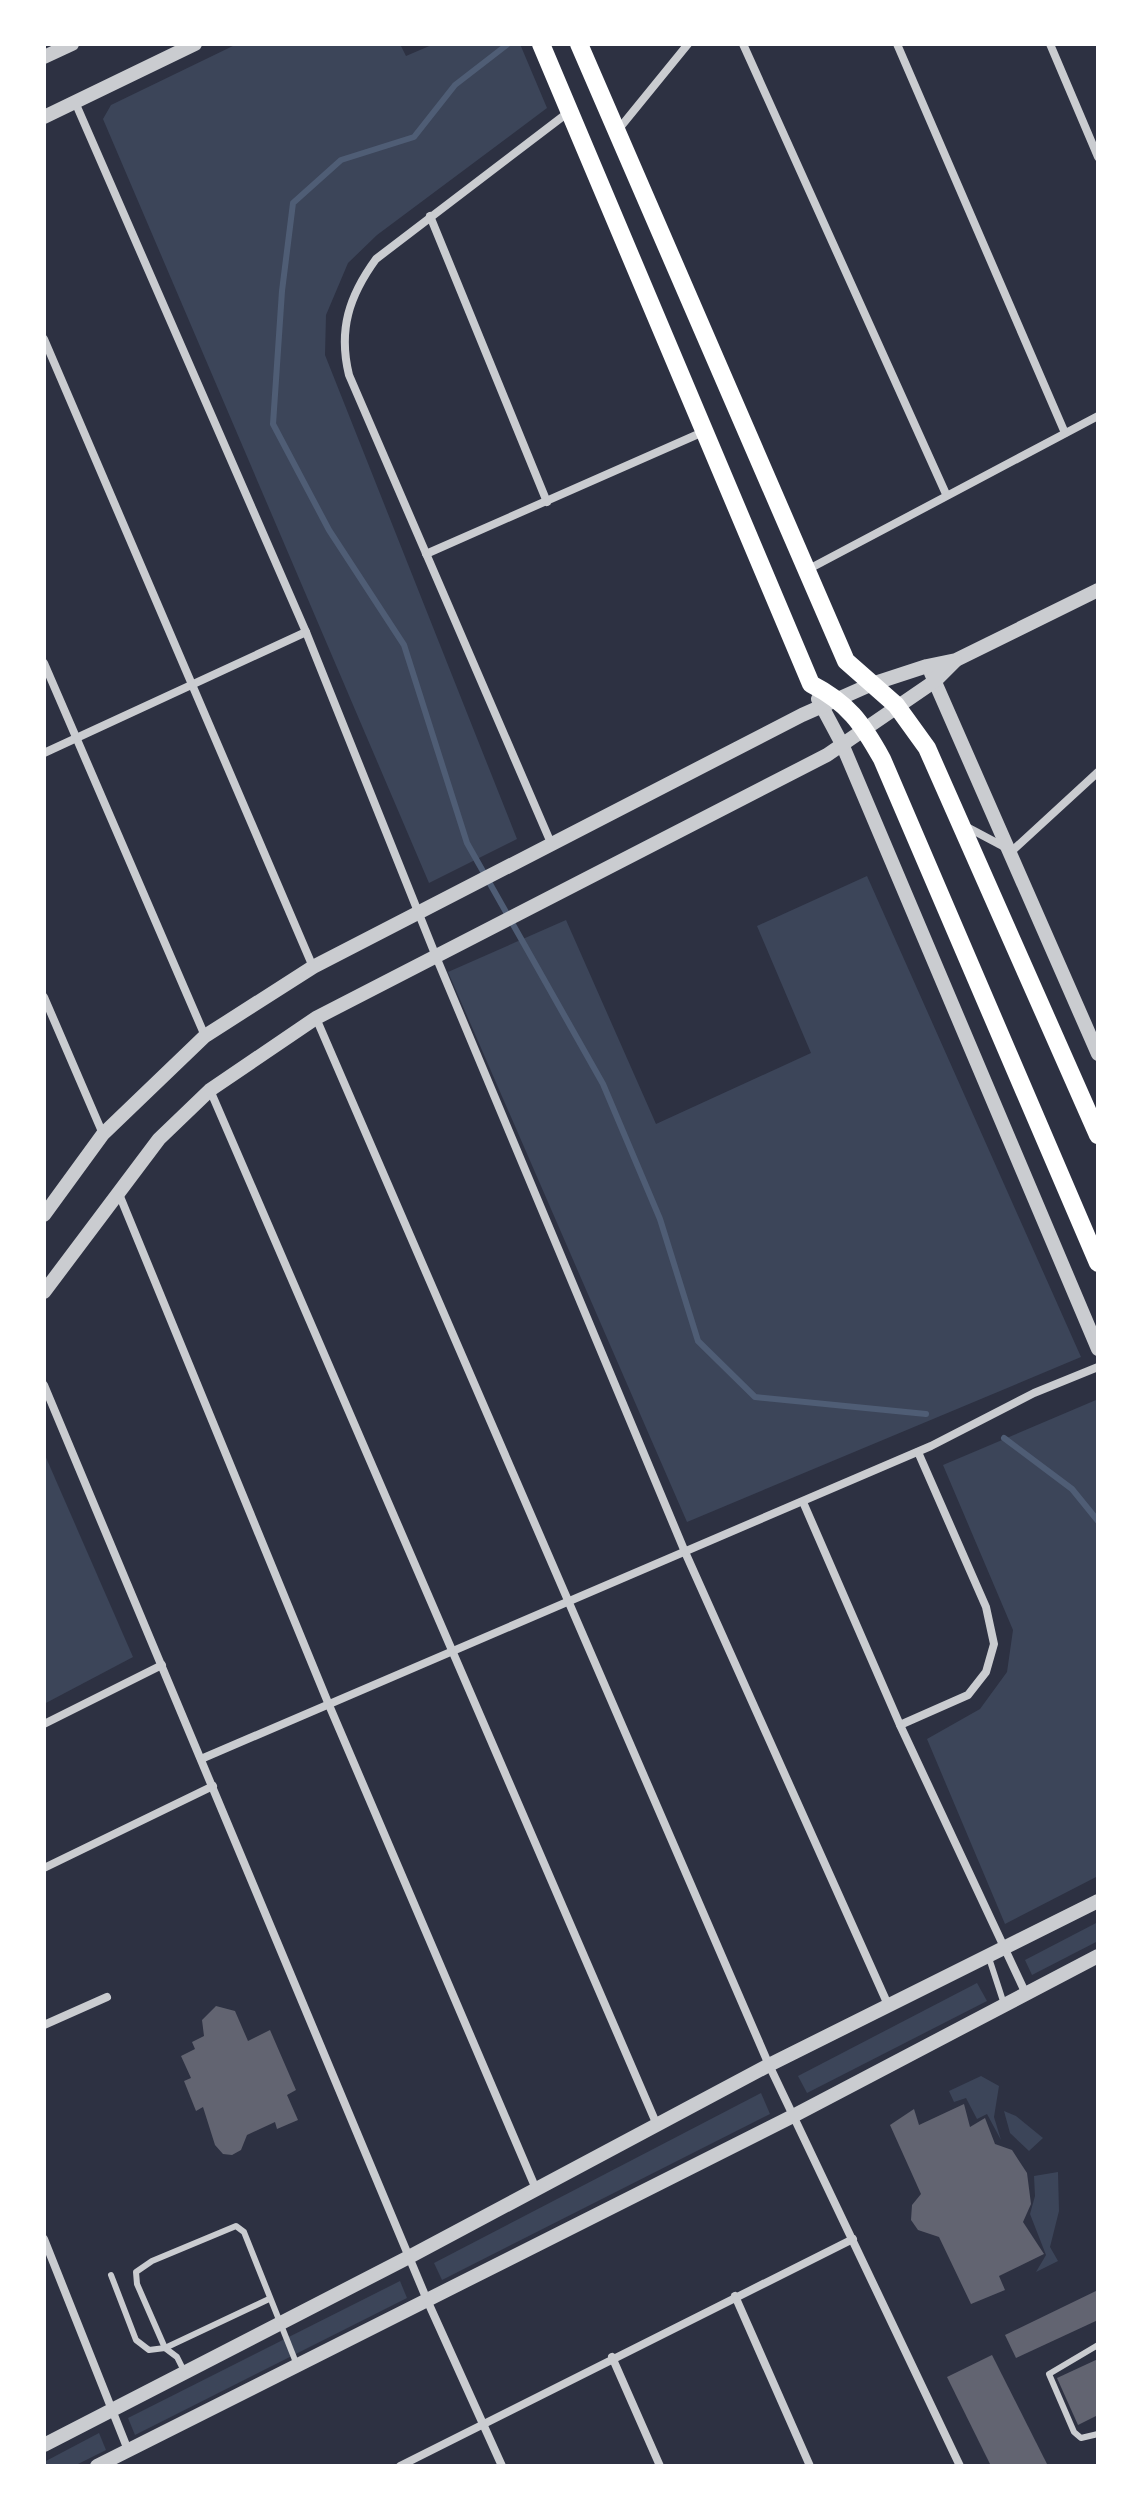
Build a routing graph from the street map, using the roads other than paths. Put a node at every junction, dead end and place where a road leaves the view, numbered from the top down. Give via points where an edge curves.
1 (72, 44) edge
2 (195, 44) edge
3 (541, 44) edge
4 (579, 44) edge
5 (688, 44) edge
6 (743, 44) edge
7 (897, 44) edge
8 (1050, 44) edge
9 (44, 57) edge
10 (75, 102) junction
11 (570, 111) junction
12 (44, 117) edge
13 (617, 130) junction
14 (1098, 157) edge
15 (430, 216) junction
16 (44, 339) edge
17 (1098, 416) edge
18 (703, 432) junction
19 (1065, 433) junction
20 (946, 494) junction
21 (547, 502) junction
22 (426, 554) junction
23 (806, 570) junction
24 (1098, 590) edge
25 (306, 632) junction
26 (956, 660) junction
27 (44, 663) edge
28 (927, 666) junction
29 (935, 681) junction
30 (192, 684) junction
31 (872, 684) junction
32 (831, 703) junction
33 (896, 705) junction
34 (865, 729) junction
35 (75, 739) junction
36 (842, 744) junction
37 (44, 753) edge
38 (1098, 772) edge
39 (963, 825) junction
40 (551, 843) junction
41 (1012, 851) junction
42 (419, 912) junction
43 (437, 959) junction
44 (313, 967) junction
45 (44, 997) edge
46 (316, 1018) junction
47 (205, 1036) junction
48 (1098, 1054) edge
49 (210, 1090) junction
50 (103, 1134) junction
51 (1098, 1135) edge
52 (118, 1192) junction
53 (44, 1215) edge
54 (1098, 1263) edge
55 (44, 1292) edge
56 (1098, 1349) edge
57 (1098, 1367) edge
58 (44, 1385) edge
59 (918, 1452) junction
60 (803, 1502) junction
61 (685, 1552) junction
62 (569, 1602) junction
63 (451, 1653) junction
64 (162, 1665) junction
65 (329, 1705) junction
66 (44, 1724) edge
67 (900, 1725) junction
68 (201, 1759) junction
69 (213, 1786) junction
70 (44, 1868) edge
71 (1098, 1901) edge
72 (1007, 1949) junction
73 (1098, 1956) edge
74 (989, 1958) junction
75 (1026, 1994) junction
76 (107, 1997) dead end
77 (1004, 2005) junction
78 (889, 2008) junction
79 (44, 2025) edge
80 (769, 2065) junction
81 (795, 2115) junction
82 (657, 2125) junction
83 (536, 2189) junction
84 (44, 2239) edge
85 (853, 2239) junction
86 (409, 2257) junction
87 (111, 2275) dead end
88 (735, 2296) junction
89 (269, 2299) junction
90 (427, 2300) junction
91 (280, 2323) junction
92 (1098, 2345) edge
93 (165, 2348) junction
94 (612, 2357) junction
95 (297, 2365) junction
96 (185, 2373) junction
97 (112, 2410) junction
98 (484, 2424) junction
99 (1098, 2434) edge
100 (44, 2445) edge
101 (128, 2450) junction
102 (97, 2466) edge
103 (400, 2466) edge
104 (502, 2466) edge
105 (660, 2466) edge
106 (810, 2466) edge
107 (960, 2466) edge

1 - 9 street
2 - 10 street
3 - 11 main road
4 - 13 main road
5 - 13 street
6 - 20 street
7 - 19 street
8 - 14 street
10 - 12 street
10 - 25 street
11 - 15 street
11 - 18 main road
13 - 23 main road
15 - 21 street
15 - 22 street via 376,259 356,290 343,333 349,375
16 - 30 street
17 - 19 street
18 - 21 street
18 - 32 main road via 811,684
19 - 20 street
20 - 23 street
21 - 22 street
22 - 40 street
23 - 31 main road via 846,661
24 - 26 street
25 - 30 street
25 - 42 street
26 - 28 street
26 - 29 street
27 - 35 street
28 - 29 street
28 - 31 street
29 - 33 street
29 - 41 street
30 - 35 street
30 - 44 street
31 - 32 street
31 - 33 main road
32 - 34 main road
32 - 36 street
32 - 40 street
33 - 34 street
33 - 39 main road via 927,748
34 - 36 street
34 - 54 main road
35 - 37 street
35 - 47 street
36 - 43 street
36 - 56 street
38 - 41 street
39 - 41 street
39 - 51 main road
40 - 42 street
41 - 48 street
42 - 43 street
42 - 44 street
43 - 46 street
43 - 61 street
44 - 47 street
45 - 50 street
46 - 49 street
46 - 62 street
47 - 50 street
49 - 52 street via 159,1139
49 - 63 street
50 - 53 street
52 - 55 street
52 - 65 street
57 - 59 street
58 - 64 street
59 - 60 street
59 - 67 street via 986,1607 994,1644 986,1672 968,1695
60 - 61 street
60 - 67 street
61 - 62 street
61 - 78 street
62 - 63 street
62 - 80 street
63 - 65 street
63 - 82 street
64 - 66 street
64 - 68 street
65 - 68 street
65 - 83 street
67 - 72 street
68 - 69 street
69 - 70 street
69 - 86 street
71 - 72 street
72 - 74 street
72 - 75 street
73 - 75 street
74 - 77 lane
74 - 78 street
75 - 77 street
76 - 79 street
77 - 81 street
78 - 80 street
80 - 81 street
80 - 82 street
81 - 85 street
81 - 90 street
82 - 83 street
83 - 86 street
84 - 97 street
85 - 88 street
85 - 107 street
86 - 90 street
86 - 91 street
87 - 93 lane via 136,2340 149,2350
88 - 94 street
88 - 106 street
89 - 91 lane
89 - 93 lane
89 - 93 lane via 244,2232 236,2226 152,2261 136,2272 136,2279
90 - 95 street
90 - 98 street
91 - 95 lane
91 - 96 street
92 - 99 lane via 1049,2374 1074,2432 1081,2438
93 - 96 lane
94 - 98 street
94 - 105 street
95 - 101 street
96 - 97 street
97 - 100 street
97 - 101 street
98 - 103 street
98 - 104 street
101 - 102 street

